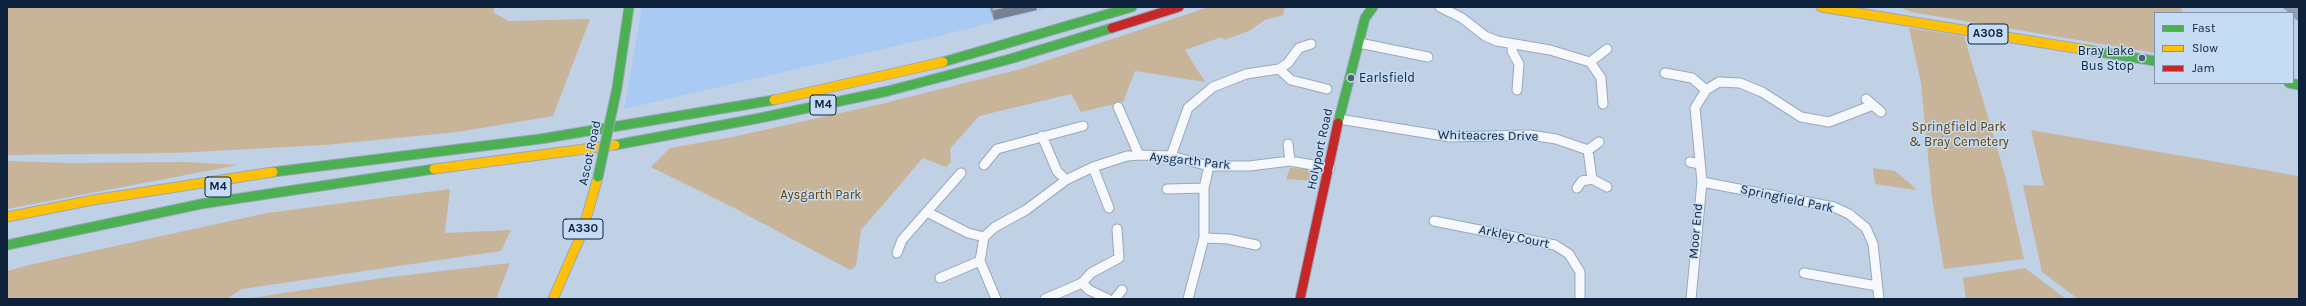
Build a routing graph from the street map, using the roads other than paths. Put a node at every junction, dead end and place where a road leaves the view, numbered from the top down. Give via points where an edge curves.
1 (629, 7) edge
2 (1132, 7) edge
3 (1179, 7) edge
4 (1373, 7) edge
5 (1440, 7) edge
6 (1821, 7) edge
7 (1359, 43) junction
8 (1311, 44) dead end
9 (1512, 44) junction
10 (1607, 49) dead end
11 (1425, 53) dead end
12 (2154, 61) edge
13 (1590, 62) junction
14 (1279, 69) junction
15 (1665, 73) dead end
16 (1327, 89) dead end
17 (1517, 90) dead end
18 (1706, 90) junction
19 (1603, 104) dead end
20 (1118, 107) dead end
21 (1881, 112) dead end
22 (1339, 119) junction
23 (1083, 126) dead end
24 (1042, 136) junction
25 (1599, 142) dead end
26 (1288, 144) dead end
27 (1588, 150) junction
28 (431, 153) junction
29 (1139, 155) junction
30 (1171, 156) junction
31 (1290, 161) junction
32 (1690, 162) dead end
33 (1700, 164) junction
34 (984, 165) dead end
35 (1208, 166) junction
36 (1094, 167) junction
37 (1330, 168) junction
38 (960, 173) dead end
39 (1592, 179) junction
40 (1066, 180) junction
41 (1702, 182) junction
42 (1608, 187) dead end
43 (1204, 188) junction
44 (1577, 188) dead end
45 (1167, 189) dead end
46 (247, 197) junction
47 (1109, 208) dead end
48 (84, 212) dead end
49 (927, 212) junction
50 (7, 217) edge
51 (1433, 221) dead end
52 (1117, 229) dead end
53 (984, 237) junction
54 (1204, 238) junction
55 (7, 245) edge
56 (1256, 245) dead end
57 (42, 248) dead end
58 (897, 253) dead end
59 (980, 261) junction
60 (1804, 273) dead end
61 (940, 278) dead end
62 (1082, 283) junction
63 (1877, 286) junction
64 (1122, 290) dead end
65 (1102, 298) edge
66 (553, 299) edge
67 (996, 299) edge
68 (1045, 299) edge
69 (1115, 299) edge
70 (1188, 299) edge
71 (1300, 299) edge
72 (1580, 299) edge
73 (1691, 299) edge
74 (1879, 299) edge

1 - 66 main road, Ascot Road / A330, bridge via 617,88 598,177 582,233
2 - 28 main road, M4 via 978,52 794,95 631,126
3 - 46 main road, M4 via 1010,59 888,91 760,118 634,142
4 - 7 main road, Holyport Road via 1365,18
5 - 9 street via 1462,18 1485,36
6 - 12 main road, A308
7 - 11 street
7 - 22 main road, Holyport Road
8 - 14 street via 1300,48 1288,63
9 - 13 street
9 - 17 street via 1512,51 1519,64
10 - 13 street
13 - 19 street via 1601,78
14 - 16 street via 1291,80
14 - 30 street via 1246,74 1213,88 1188,108
15 - 18 street via 1692,78
18 - 21 street via 1719,82 1740,83 1762,92 1800,120 1829,122 1869,102
18 - 33 street, Moor End via 1695,108
20 - 29 street, Aysgarth Park
22 - 27 street, Whiteacres Drive via 1450,137 1530,135 1556,139
22 - 37 main road, Holyport Road
23 - 24 street
24 - 34 street via 997,149
24 - 40 street via 1058,172
25 - 27 street
26 - 31 street
27 - 39 street
28 - 48 main road, M4 via 225,185
28 - 50 main road, M4 via 237,176
29 - 30 street, Aysgarth Park
29 - 36 street, Aysgarth Park via 1127,156
30 - 35 street, Aysgarth Park
31 - 35 street, Aysgarth Park via 1249,166
31 - 37 street, Aysgarth Park
32 - 33 street
33 - 41 street, Moor End
35 - 43 street
36 - 40 street, Aysgarth Park
36 - 47 street
37 - 71 main road, Holyport Road
38 - 49 street
39 - 42 street
39 - 44 street via 1582,181
40 - 53 street, Aysgarth Park
41 - 63 street, Springfield Park via 1834,207 1849,214 1866,228 1873,244
41 - 73 street, Moor End
43 - 45 street
43 - 54 street
46 - 55 main road, M4 via 153,213
46 - 57 main road, M4 via 176,217
49 - 53 street via 968,233
49 - 58 street via 902,240
51 - 72 street, Arkley Court via 1555,245 1569,254 1580,272
52 - 62 street via 1120,258 1091,273
53 - 59 street
54 - 56 street via 1228,239
54 - 70 street
59 - 61 street
59 - 67 street
60 - 63 street
62 - 65 street
62 - 68 street
63 - 74 street, Springfield Park
64 - 69 street

